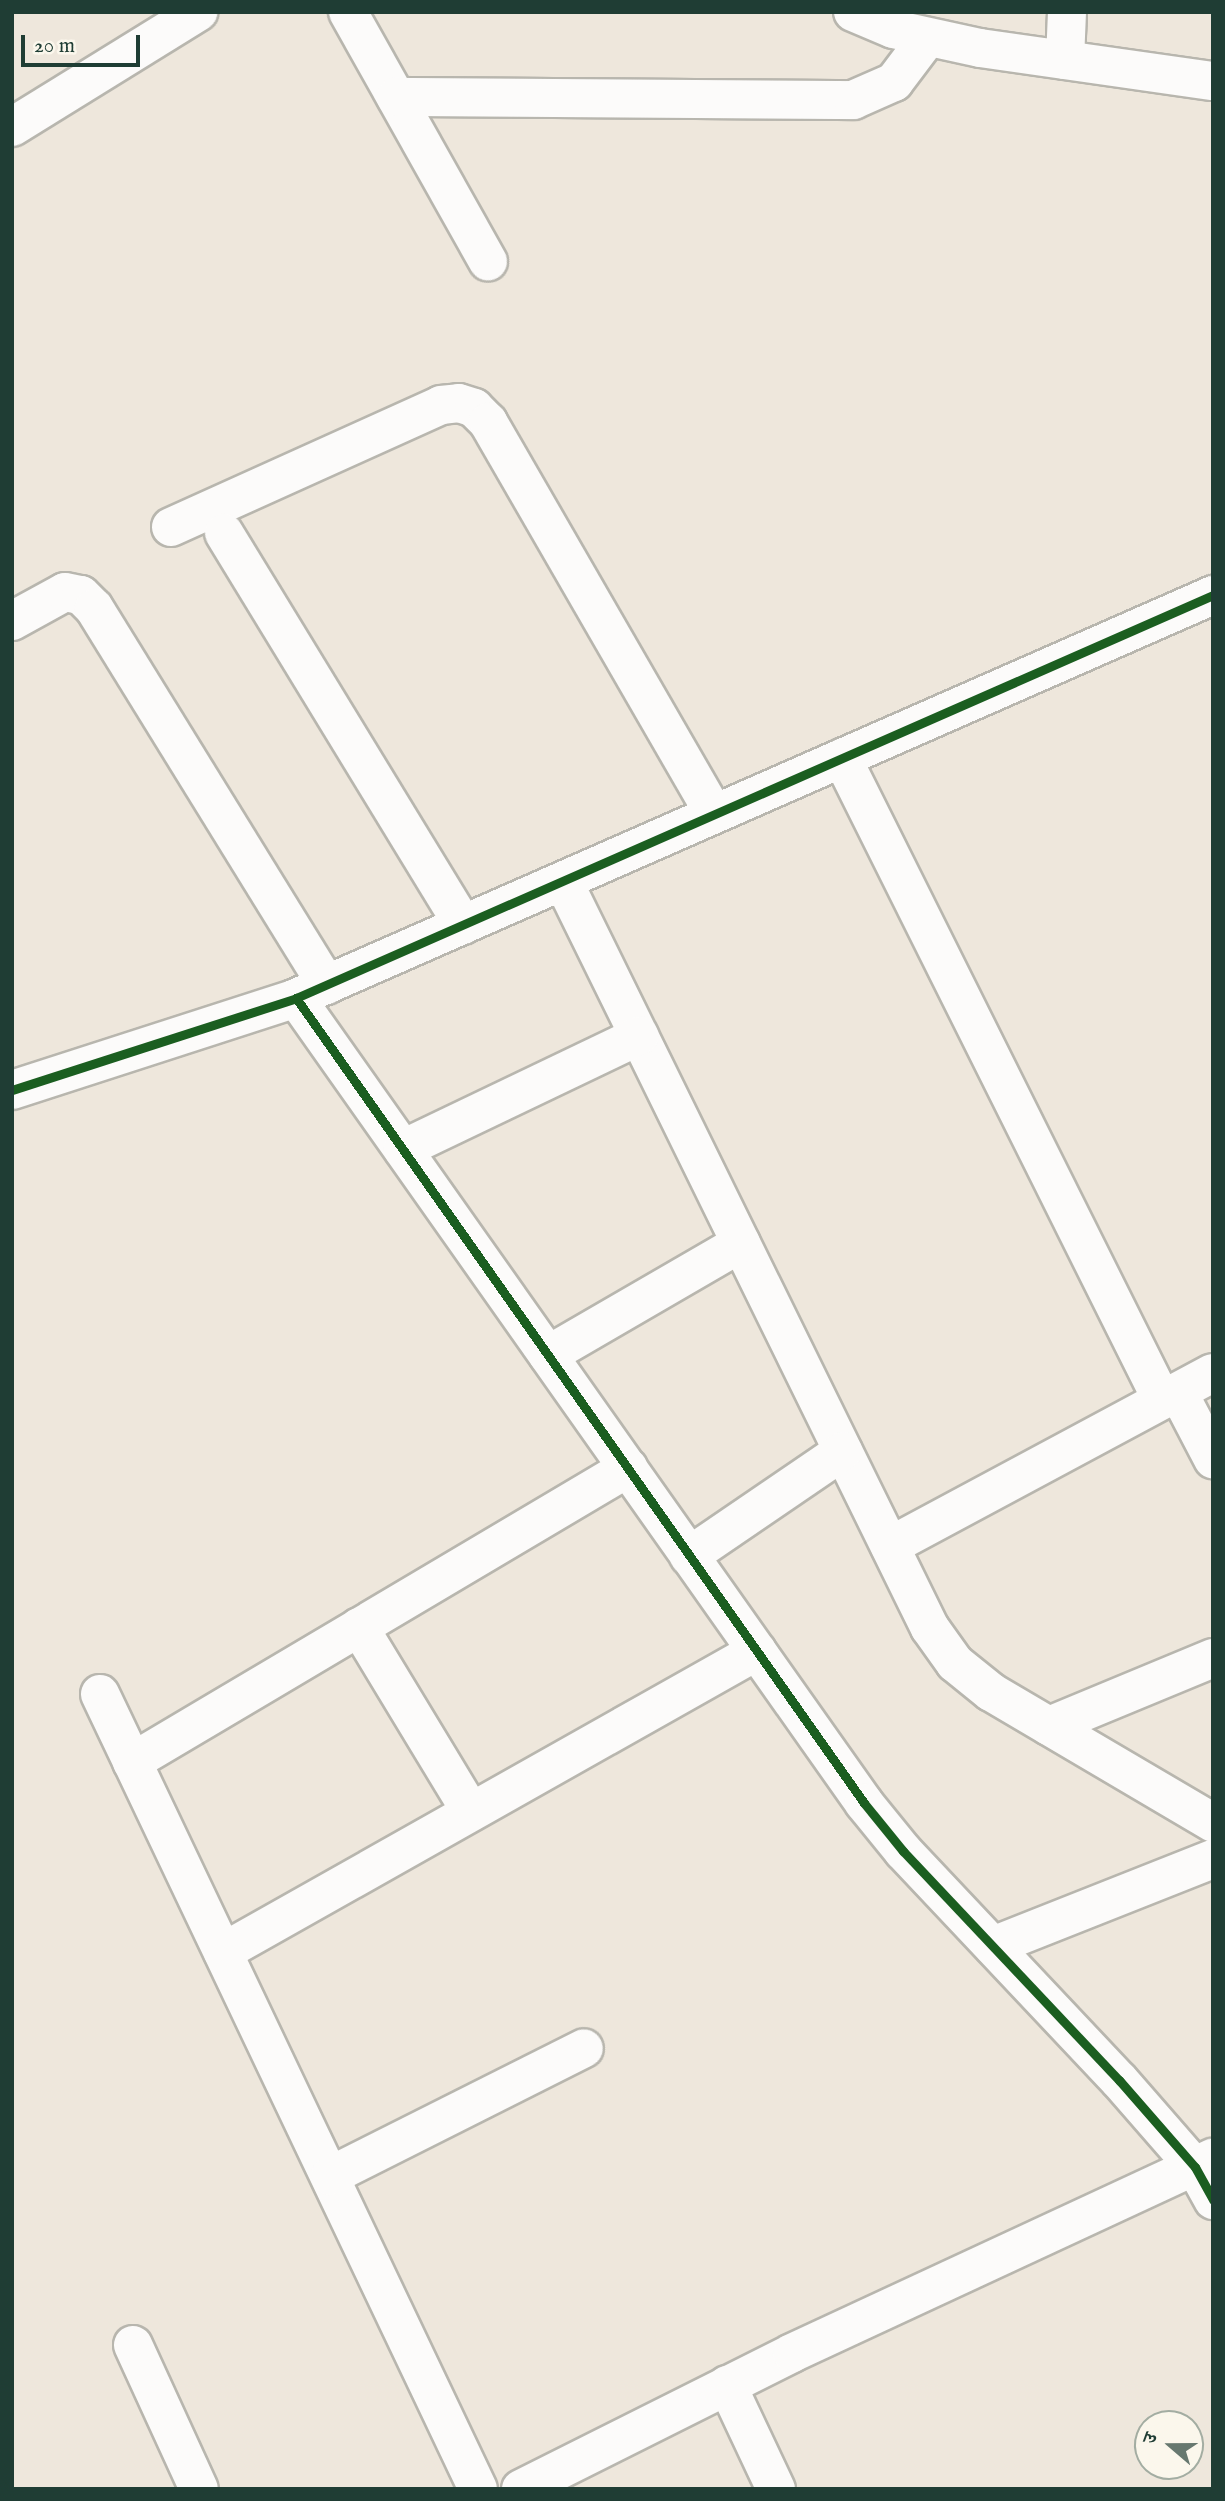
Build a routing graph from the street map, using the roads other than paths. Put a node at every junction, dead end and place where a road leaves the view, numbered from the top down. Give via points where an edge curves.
1 (198, 12) edge
2 (348, 12) edge
3 (853, 12) edge
4 (1067, 12) edge
5 (928, 37) junction
6 (1065, 60) junction
7 (1213, 81) edge
8 (396, 97) junction
9 (12, 127) edge
10 (488, 261) dead end
11 (171, 527) dead end
12 (224, 533) dead end
13 (1213, 595) edge
14 (12, 621) edge
15 (842, 758) junction
16 (714, 814) junction
17 (563, 881) junction
18 (463, 925) junction
19 (312, 991) junction
20 (639, 1035) junction
21 (12, 1090) edge
22 (403, 1149) junction
23 (741, 1243) junction
24 (548, 1355) junction
25 (1213, 1373) edge
26 (1170, 1396) junction
27 (843, 1451) junction
28 (1213, 1459) edge
29 (628, 1468) junction
30 (890, 1546) junction
31 (690, 1556) junction
32 (359, 1627) junction
33 (757, 1651) junction
34 (1213, 1658) edge
35 (100, 1694) dead end
36 (1049, 1726) junction
37 (132, 1762) junction
38 (471, 1812) junction
39 (1213, 1823) edge
40 (1213, 1859) edge
41 (993, 1946) junction
42 (223, 1952) junction
43 (584, 2048) dead end
44 (1204, 2163) edge
45 (330, 2176) junction
46 (1213, 2200) edge
47 (133, 2344) dead end
48 (727, 2385) junction
49 (199, 2489) edge
50 (478, 2489) edge
51 (521, 2489) edge
52 (776, 2489) edge

1 - 9 street
2 - 8 street
3 - 5 street
4 - 6 street
5 - 6 street
5 - 8 street via 894,82 853,100
6 - 7 street
8 - 10 street
11 - 16 street via 441,405 459,403 474,408 488,422
12 - 18 street
13 - 15 street
14 - 19 street via 65,592 81,595 94,608
15 - 16 street
15 - 26 street
16 - 17 street
17 - 18 street
17 - 20 street
18 - 19 street
19 - 21 street
19 - 22 street
20 - 22 street
20 - 23 street
22 - 24 street
23 - 24 street
23 - 27 street
24 - 29 street
25 - 26 street
26 - 28 street
26 - 30 street
27 - 30 street
27 - 31 street
29 - 31 street
29 - 32 street
30 - 36 street via 930,1628 955,1663 991,1692
31 - 33 street
32 - 37 street
32 - 38 street
33 - 38 street
33 - 41 street via 864,1803
34 - 36 street
35 - 37 street
36 - 39 street
37 - 42 street
38 - 42 street
40 - 41 street
41 - 44 street
42 - 45 street
43 - 45 street
44 - 46 street
44 - 48 street
45 - 50 street
47 - 49 street
48 - 51 street
48 - 52 street

